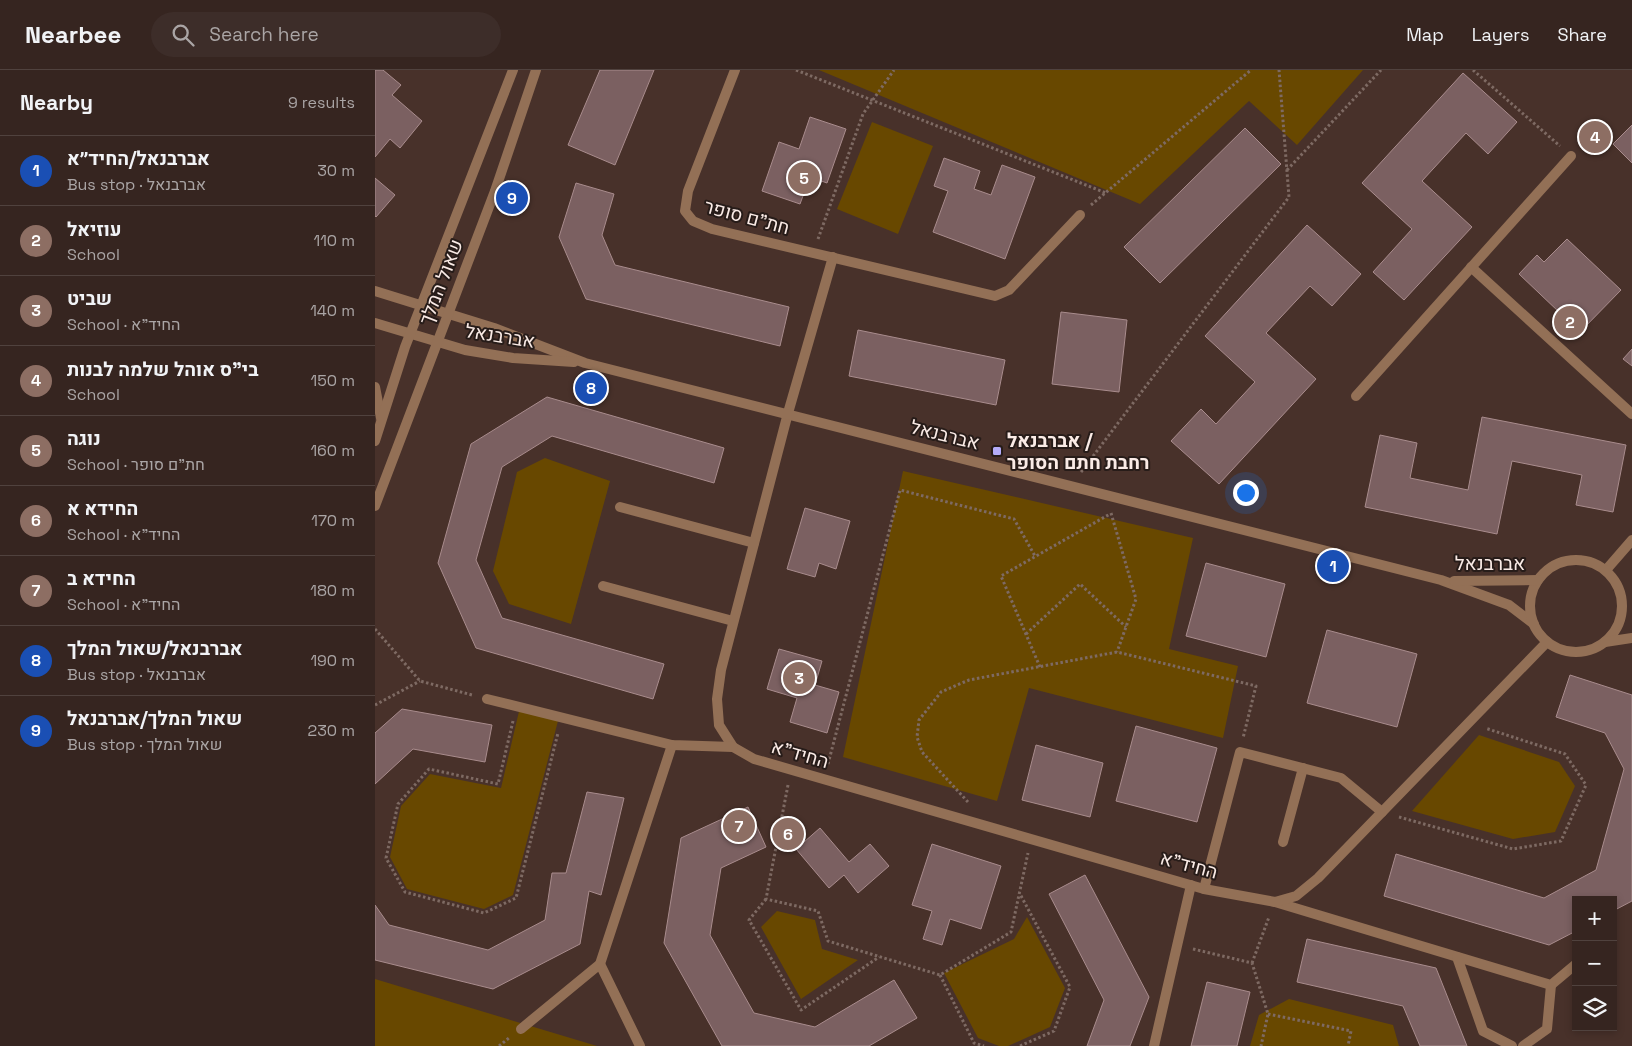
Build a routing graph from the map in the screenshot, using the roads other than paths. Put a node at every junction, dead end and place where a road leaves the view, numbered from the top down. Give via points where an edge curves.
1 (513, 70) edge
2 (536, 70) edge
3 (735, 70) edge
4 (1571, 156) road end
5 (1080, 215) road end
6 (833, 257) junction
7 (1471, 267) junction
8 (375, 292) edge
9 (422, 306) junction
10 (448, 314) junction
11 (375, 322) edge
12 (411, 333) junction
13 (437, 342) junction
14 (585, 363) junction
15 (375, 387) edge
16 (1356, 396) dead end
17 (787, 413) junction
18 (1632, 414) edge
19 (381, 423) junction
20 (375, 441) edge
21 (375, 506) edge
22 (620, 507) dead end
23 (1632, 540) edge
24 (754, 543) junction
25 (1606, 570) junction
26 (1441, 580) junction
27 (1538, 580) junction
28 (603, 586) dead end
29 (1623, 601) junction
30 (1632, 609) edge
31 (733, 620) junction
32 (1534, 624) junction
33 (1632, 638) edge
34 (1547, 642) junction
35 (1605, 642) junction
36 (487, 698) road end
37 (672, 745) junction
38 (733, 747) junction
39 (1303, 768) junction
40 (1382, 812) junction
41 (1283, 842) dead end
42 (1191, 885) junction
43 (1205, 889) junction
44 (1275, 902) junction
45 (1457, 957) junction
46 (600, 964) junction
47 (1572, 967) edge
48 (1551, 985) junction
49 (521, 1029) dead end
50 (640, 1046) edge
51 (1154, 1046) edge
52 (1512, 1046) edge
53 (1523, 1046) edge

1 - 9 street, שאול המלך
2 - 10 street, שאול המלך
3 - 6 street, חת"ם סופר via 688,190 685,211 693,222 712,229
4 - 7 street
5 - 6 street, חת"ם סופר via 1009,290 995,296
6 - 17 street
7 - 16 street
7 - 18 street
8 - 9 street, אברבנאל
9 - 10 street, אברבנאל
9 - 12 street, שאול המלך
10 - 13 street, שאול המלך
10 - 14 street, אברבנאל
11 - 12 street, אברבנאל
12 - 13 street, אברבנאל
12 - 19 street, שאול המלך
13 - 14 street, אברבנאל via 513,358
13 - 21 street, שאול המלך
14 - 17 street, אברבנאל
15 - 19 street
17 - 24 street, החיד"א
17 - 26 street, אברבנאל
19 - 20 street, שאול המלך
22 - 24 street
23 - 25 street
24 - 31 street, החיד"א
25 - 27 street via 1592,562 1562,562
25 - 29 street via 1617,584
26 - 27 street, אברבנאל
26 - 32 street, אברבנאל via 1509,606
27 - 32 street via 1530,609
28 - 31 street
29 - 30 street
29 - 35 street via 1615,631
31 - 38 street, החיד"א via 717,698 719,724
32 - 34 street
33 - 35 street
34 - 35 street via 1576,652
34 - 40 street, החיד"א
36 - 37 street, החיד"א
37 - 38 street, החיד"א
37 - 46 street
38 - 42 street, החיד"א via 754,759
39 - 40 street via 1341,778
39 - 41 street
39 - 43 street via 1240,752
40 - 44 street, החיד"א via 1318,878 1296,896
42 - 43 street, החיד"א
42 - 51 street
43 - 44 street, החיד"א
44 - 45 street
45 - 48 street
45 - 52 street via 1483,1030
46 - 49 street
46 - 50 street
47 - 48 street
48 - 53 street via 1547,1029

